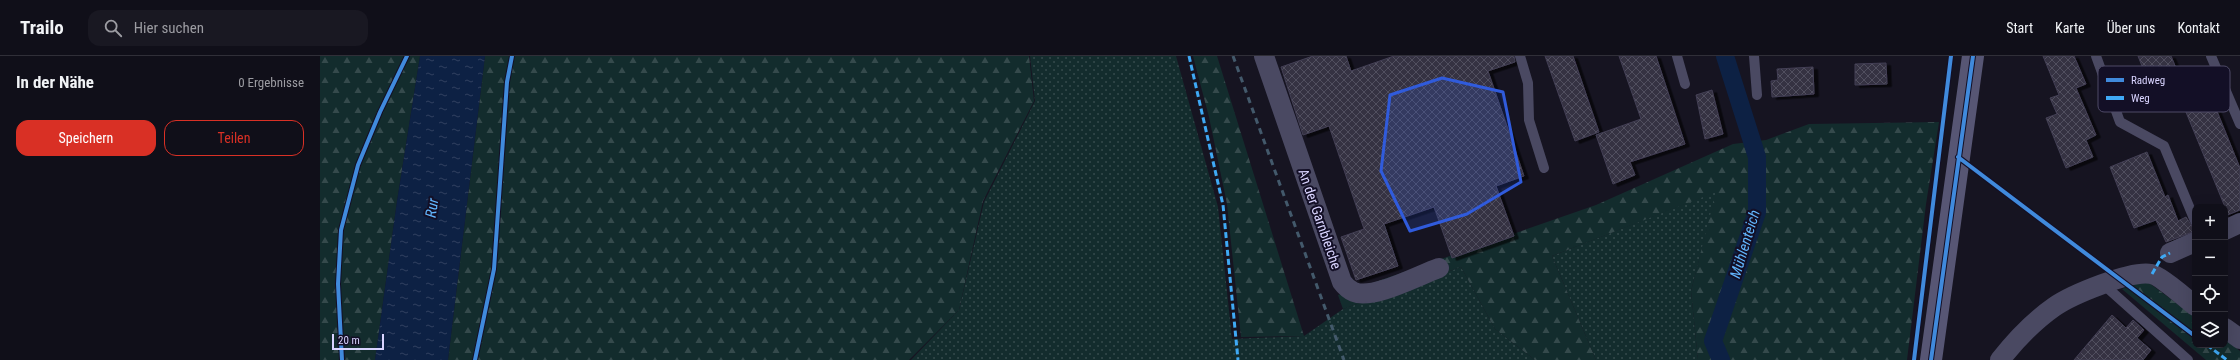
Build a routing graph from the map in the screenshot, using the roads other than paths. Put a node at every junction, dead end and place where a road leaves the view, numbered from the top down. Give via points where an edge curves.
1 (1264, 56) edge
2 (1520, 56) edge
3 (1677, 56) edge
4 (1754, 56) edge
5 (1973, 56) edge
6 (2096, 56) edge
7 (2211, 56) edge
8 (2100, 66) edge
9 (2215, 66) edge
10 (1685, 84) dead end
11 (1758, 95) dead end
12 (2230, 101) edge
13 (2116, 112) edge
14 (2240, 124) edge
15 (1544, 168) dead end
16 (2192, 214) edge
17 (2240, 223) edge
18 (2228, 229) edge
19 (2192, 243) edge
20 (2170, 253) dead end
21 (1439, 268) dead end
22 (2103, 284) junction
23 (2192, 304) edge
24 (2228, 330) edge
25 (2240, 339) edge
26 (2185, 359) edge
27 (1931, 360) edge
28 (2000, 360) edge

1 - 21 street, An der Garnbleiche via 1342,282 1354,292 1365,294
2 - 15 lane via 1528,83 1529,120
3 - 10 lane
4 - 11 lane
5 - 27 main road
6 - 8 lane
7 - 9 lane
12 - 14 lane
13 - 16 lane via 2120,122 2164,146
17 - 18 street
19 - 20 street
22 - 23 street via 2139,273 2152,274
22 - 26 lane
22 - 28 street via 2055,307 2011,346
24 - 25 street

